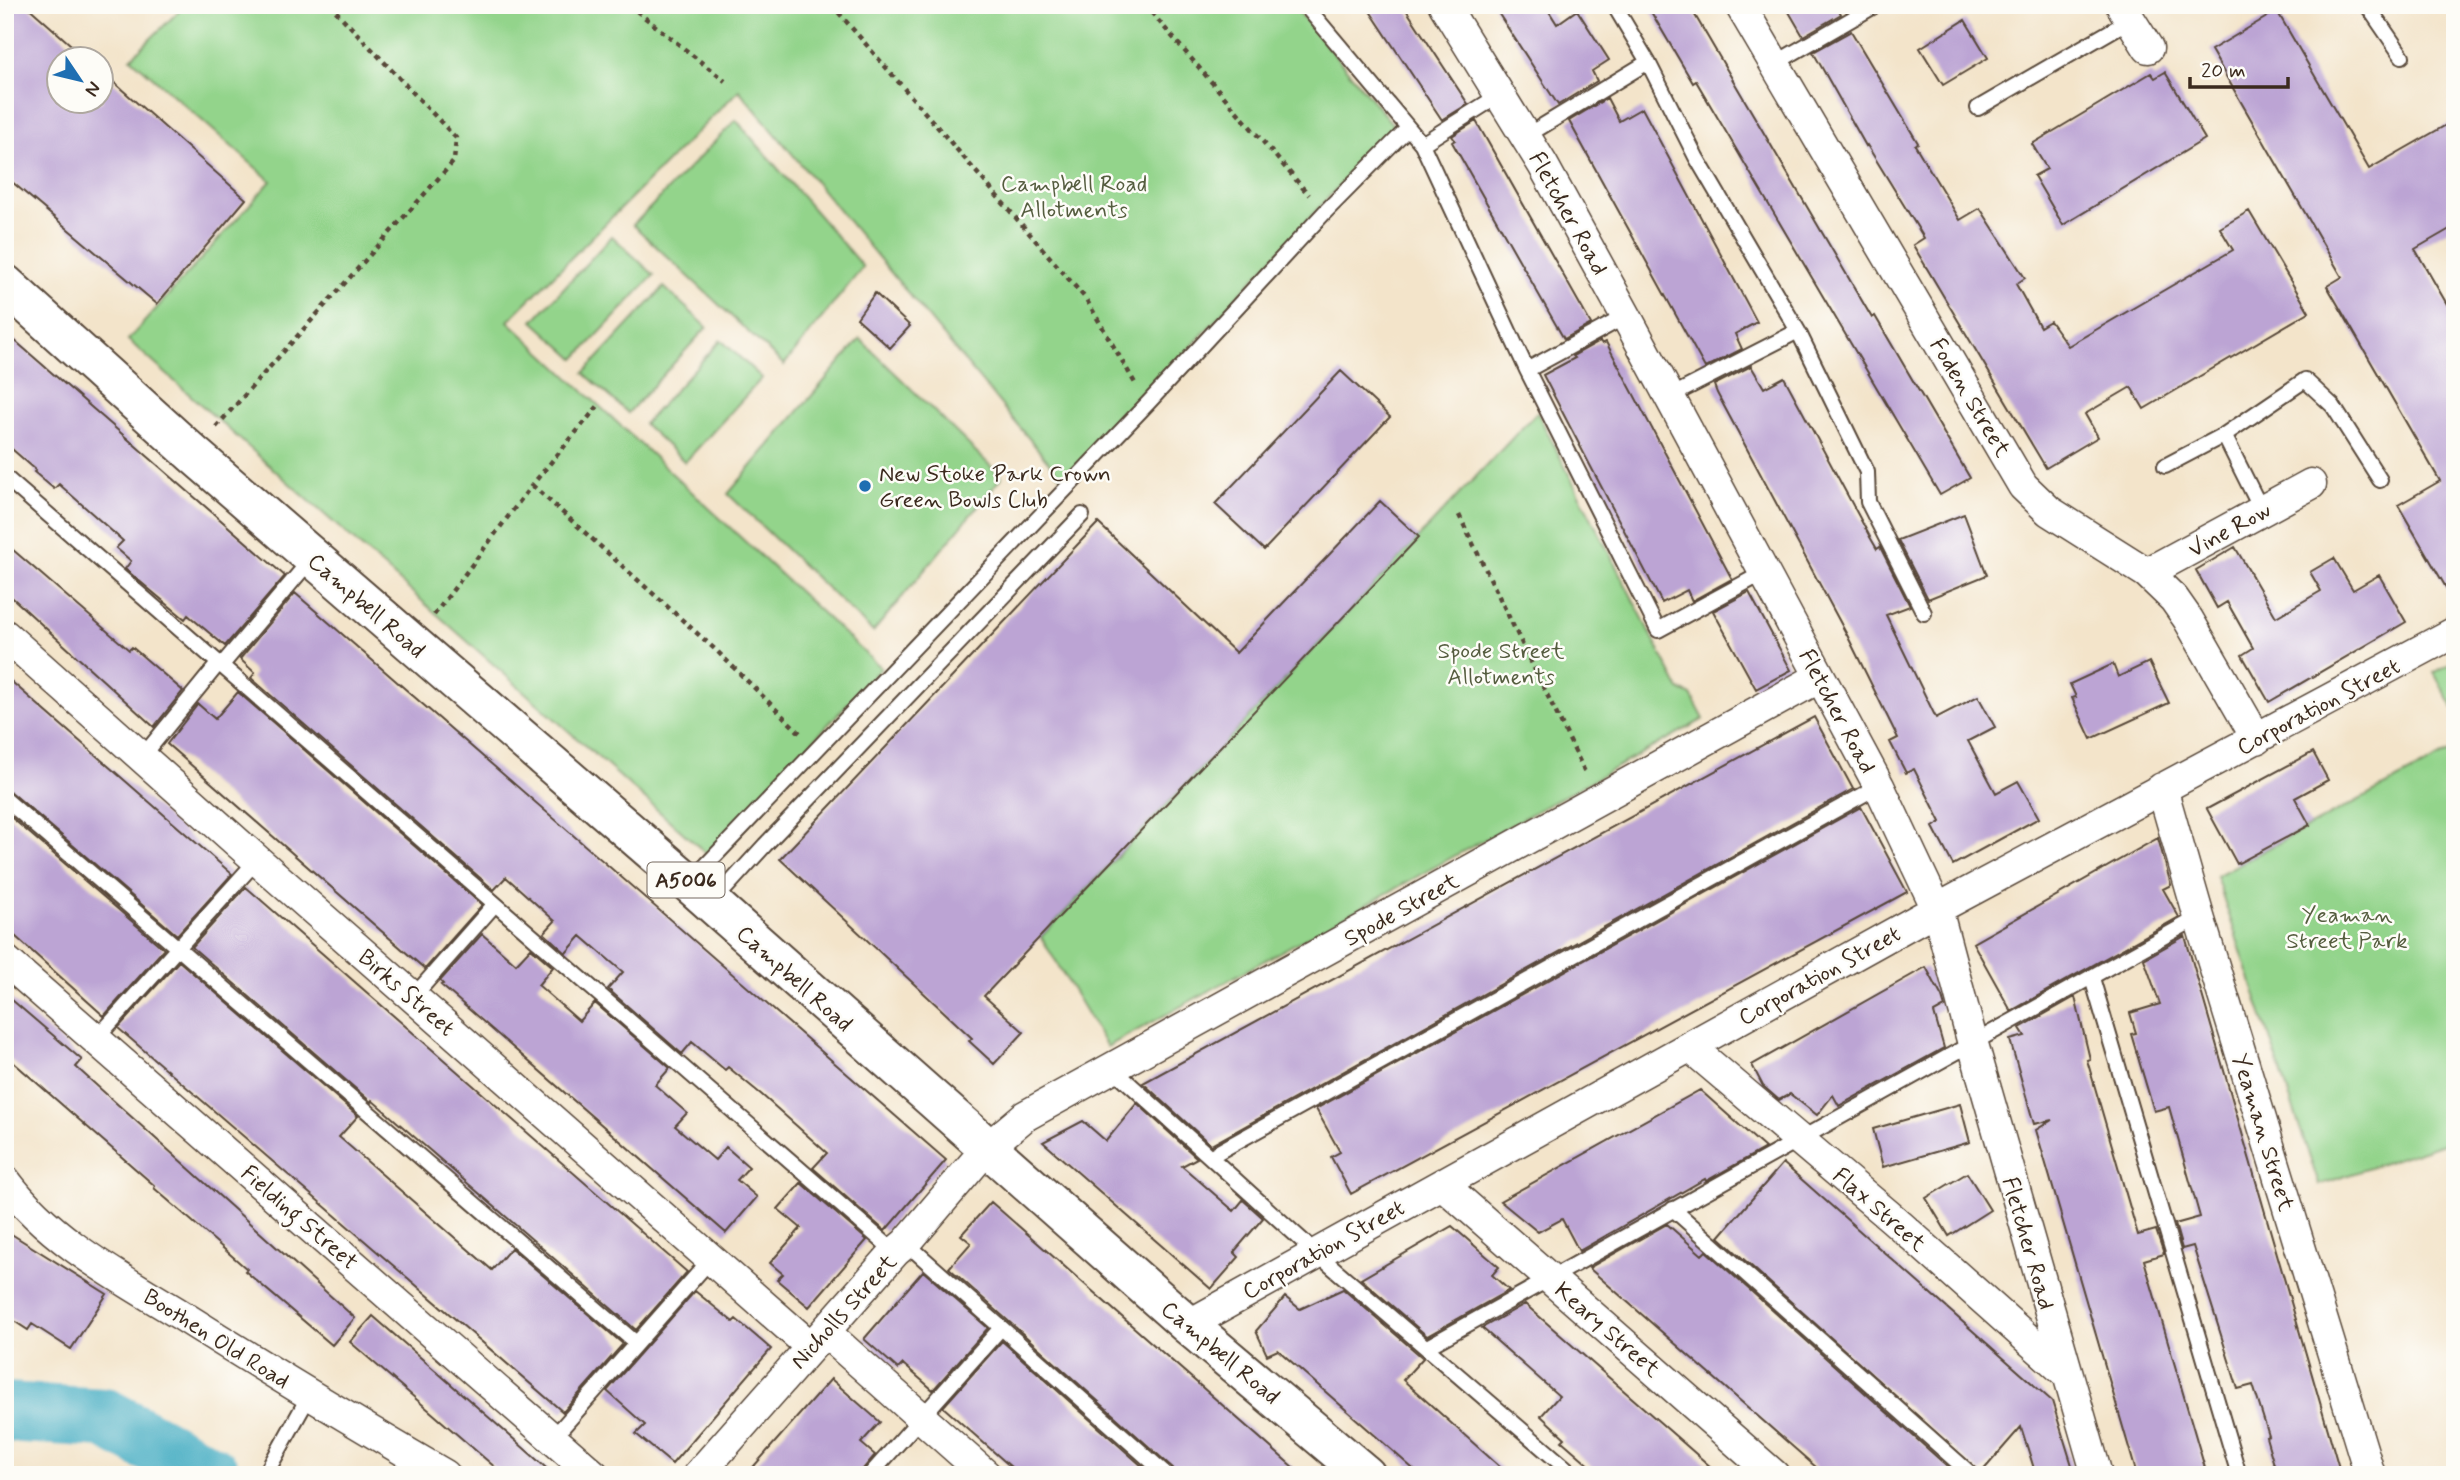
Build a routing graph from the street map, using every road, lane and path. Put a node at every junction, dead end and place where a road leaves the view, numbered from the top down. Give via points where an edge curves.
1 (330, 5) edge
2 (629, 5) edge
3 (832, 5) edge
4 (1145, 5) edge
5 (1444, 5) edge
6 (1614, 5) edge
7 (1740, 5) edge
8 (1876, 5) edge
9 (2367, 5) edge
10 (1309, 7) edge
11 (2126, 13) edge
12 (2148, 48) dead end
13 (2402, 56) dead end
14 (1648, 62) junction
15 (1774, 64) junction
16 (726, 81) dead end
17 (1501, 94) junction
18 (1978, 108) dead end
19 (1408, 128) junction
20 (1526, 136) junction
21 (1422, 144) junction
22 (1324, 213) junction
23 (5, 284) edge
24 (1626, 316) junction
25 (1798, 331) junction
26 (1527, 370) junction
27 (1669, 397) junction
28 (1148, 403) junction
29 (598, 406) dead end
30 (2224, 435) junction
31 (192, 454) junction
32 (2165, 466) dead end
33 (5, 477) edge
34 (2380, 480) dead end
35 (2311, 484) dead end
36 (532, 485) junction
37 (2262, 511) junction
38 (1082, 515) dead end
39 (1459, 515) dead end
40 (312, 558) junction
41 (1763, 573) junction
42 (2147, 573) junction
43 (1924, 613) dead end
44 (2455, 632) edge
45 (5, 635) edge
46 (412, 644) junction
47 (220, 665) junction
48 (1820, 677) junction
49 (2257, 738) junction
50 (817, 749) junction
51 (143, 756) junction
52 (1879, 786) junction
53 (2162, 788) junction
54 (5, 799) edge
55 (1599, 799) junction
56 (257, 860) junction
57 (701, 893) junction
58 (495, 904) junction
59 (1937, 909) junction
60 (2199, 917) junction
61 (178, 947) junction
62 (5, 960) edge
63 (2092, 978) junction
64 (412, 997) junction
65 (96, 1039) junction
66 (1973, 1044) junction
67 (1690, 1047) junction
68 (1112, 1068) junction
69 (1799, 1139) junction
70 (987, 1148) junction
71 (1211, 1156) junction
72 (5, 1180) edge
73 (1442, 1184) junction
74 (1673, 1209) junction
75 (901, 1247) junction
76 (1316, 1253) junction
77 (711, 1259) junction
78 (1550, 1278) junction
79 (1188, 1325) junction
80 (1001, 1328) junction
81 (818, 1340) junction
82 (636, 1343) junction
83 (1427, 1346) junction
84 (2067, 1374) junction
85 (309, 1396) junction
86 (921, 1417) junction
87 (552, 1438) junction
88 (265, 1475) edge
89 (445, 1475) edge
90 (594, 1475) edge
91 (698, 1475) edge
92 (870, 1475) edge
93 (986, 1475) edge
94 (1167, 1475) edge
95 (1366, 1475) edge
96 (1574, 1475) edge
97 (1774, 1475) edge
98 (1972, 1475) edge
99 (2098, 1475) edge
100 (2239, 1475) edge
101 (2370, 1475) edge

1 - 31 path via 456,138 454,161
2 - 16 path
3 - 28 path via 1086,299
4 - 22 path
5 - 17 street, Fletcher Road
6 - 14 lane
7 - 15 street, Foden Street
8 - 15 lane
9 - 13 lane
10 - 19 lane
11 - 12 street
11 - 18 lane
14 - 20 lane
14 - 25 lane via 1696,156
15 - 42 street, Foden Street via 2023,486 2049,511
17 - 20 street, Fletcher Road
17 - 21 lane
19 - 21 lane
19 - 22 lane
20 - 24 street, Fletcher Road
21 - 26 lane
22 - 28 lane
23 - 31 main road, Campbell Road / A5006
24 - 26 lane
24 - 27 street, Fletcher Road
25 - 27 lane
25 - 43 lane via 1867,472 1868,502
26 - 41 lane via 1658,631
27 - 41 street, Fletcher Road
28 - 50 lane
29 - 36 path
30 - 32 lane
30 - 34 lane via 2305,380 2333,406
30 - 37 lane
31 - 40 main road, Campbell Road / A5006
33 - 47 lane
35 - 37 street, Vine Row
36 - 46 path
36 - 50 path via 718,652
37 - 42 street, Vine Row
38 - 57 lane via 765,845
39 - 55 path
40 - 46 main road, Campbell Road / A5006
40 - 47 lane
41 - 48 street, Fletcher Road
42 - 49 street, Foden Street via 2174,599
44 - 49 street, Corporation Street
45 - 51 street, Birks Street
46 - 57 main road, Campbell Road / A5006
47 - 51 lane
47 - 58 lane
48 - 52 street, Fletcher Road
48 - 55 street, Spode Street
49 - 53 street, Corporation Street
50 - 57 lane
51 - 56 street, Birks Street
52 - 59 street, Fletcher Road
52 - 71 lane
53 - 59 street, Corporation Street
53 - 60 street, Yeaman Street
54 - 61 lane
55 - 68 street, Spode Street
56 - 61 lane
56 - 64 street, Birks Street
57 - 70 main road, Campbell Road / A5006
58 - 64 lane
58 - 75 lane
59 - 66 street, Fletcher Road
59 - 67 street, Corporation Street
60 - 63 lane
60 - 101 street, Yeaman Street
61 - 65 lane
61 - 82 lane
62 - 65 street, Fielding Street
63 - 66 lane
63 - 100 lane
64 - 77 street, Birks Street
65 - 87 street, Fielding Street
66 - 69 lane
66 - 84 street, Fletcher Road
67 - 69 street, Flax Street
67 - 73 street, Corporation Street
68 - 70 street, Spode Street via 1025,1116
68 - 71 lane
69 - 74 lane
69 - 84 street, Flax Street
70 - 75 street, Nicholls Street
70 - 79 main road, Campbell Road / A5006
71 - 76 lane
72 - 85 street, Boothen Old Road via 35,1215 97,1263
73 - 76 street, Corporation Street
73 - 78 street, Keary Street
74 - 78 lane
74 - 98 lane
75 - 80 lane
75 - 81 street, Nicholls Street
76 - 79 street, Corporation Street
76 - 83 lane
77 - 81 street, Birks Street
77 - 82 lane
78 - 83 lane
78 - 97 street, Keary Street
79 - 95 main road, Campbell Road / A5006
80 - 86 lane
80 - 94 lane
81 - 86 street, Birks Street
81 - 91 street, Nicholls Street
82 - 87 lane
83 - 96 lane
84 - 99 street, Fletcher Road
85 - 88 lane
85 - 89 street, Boothen Old Road
86 - 92 lane
86 - 93 street, Birks Street
87 - 90 street, Fielding Street

